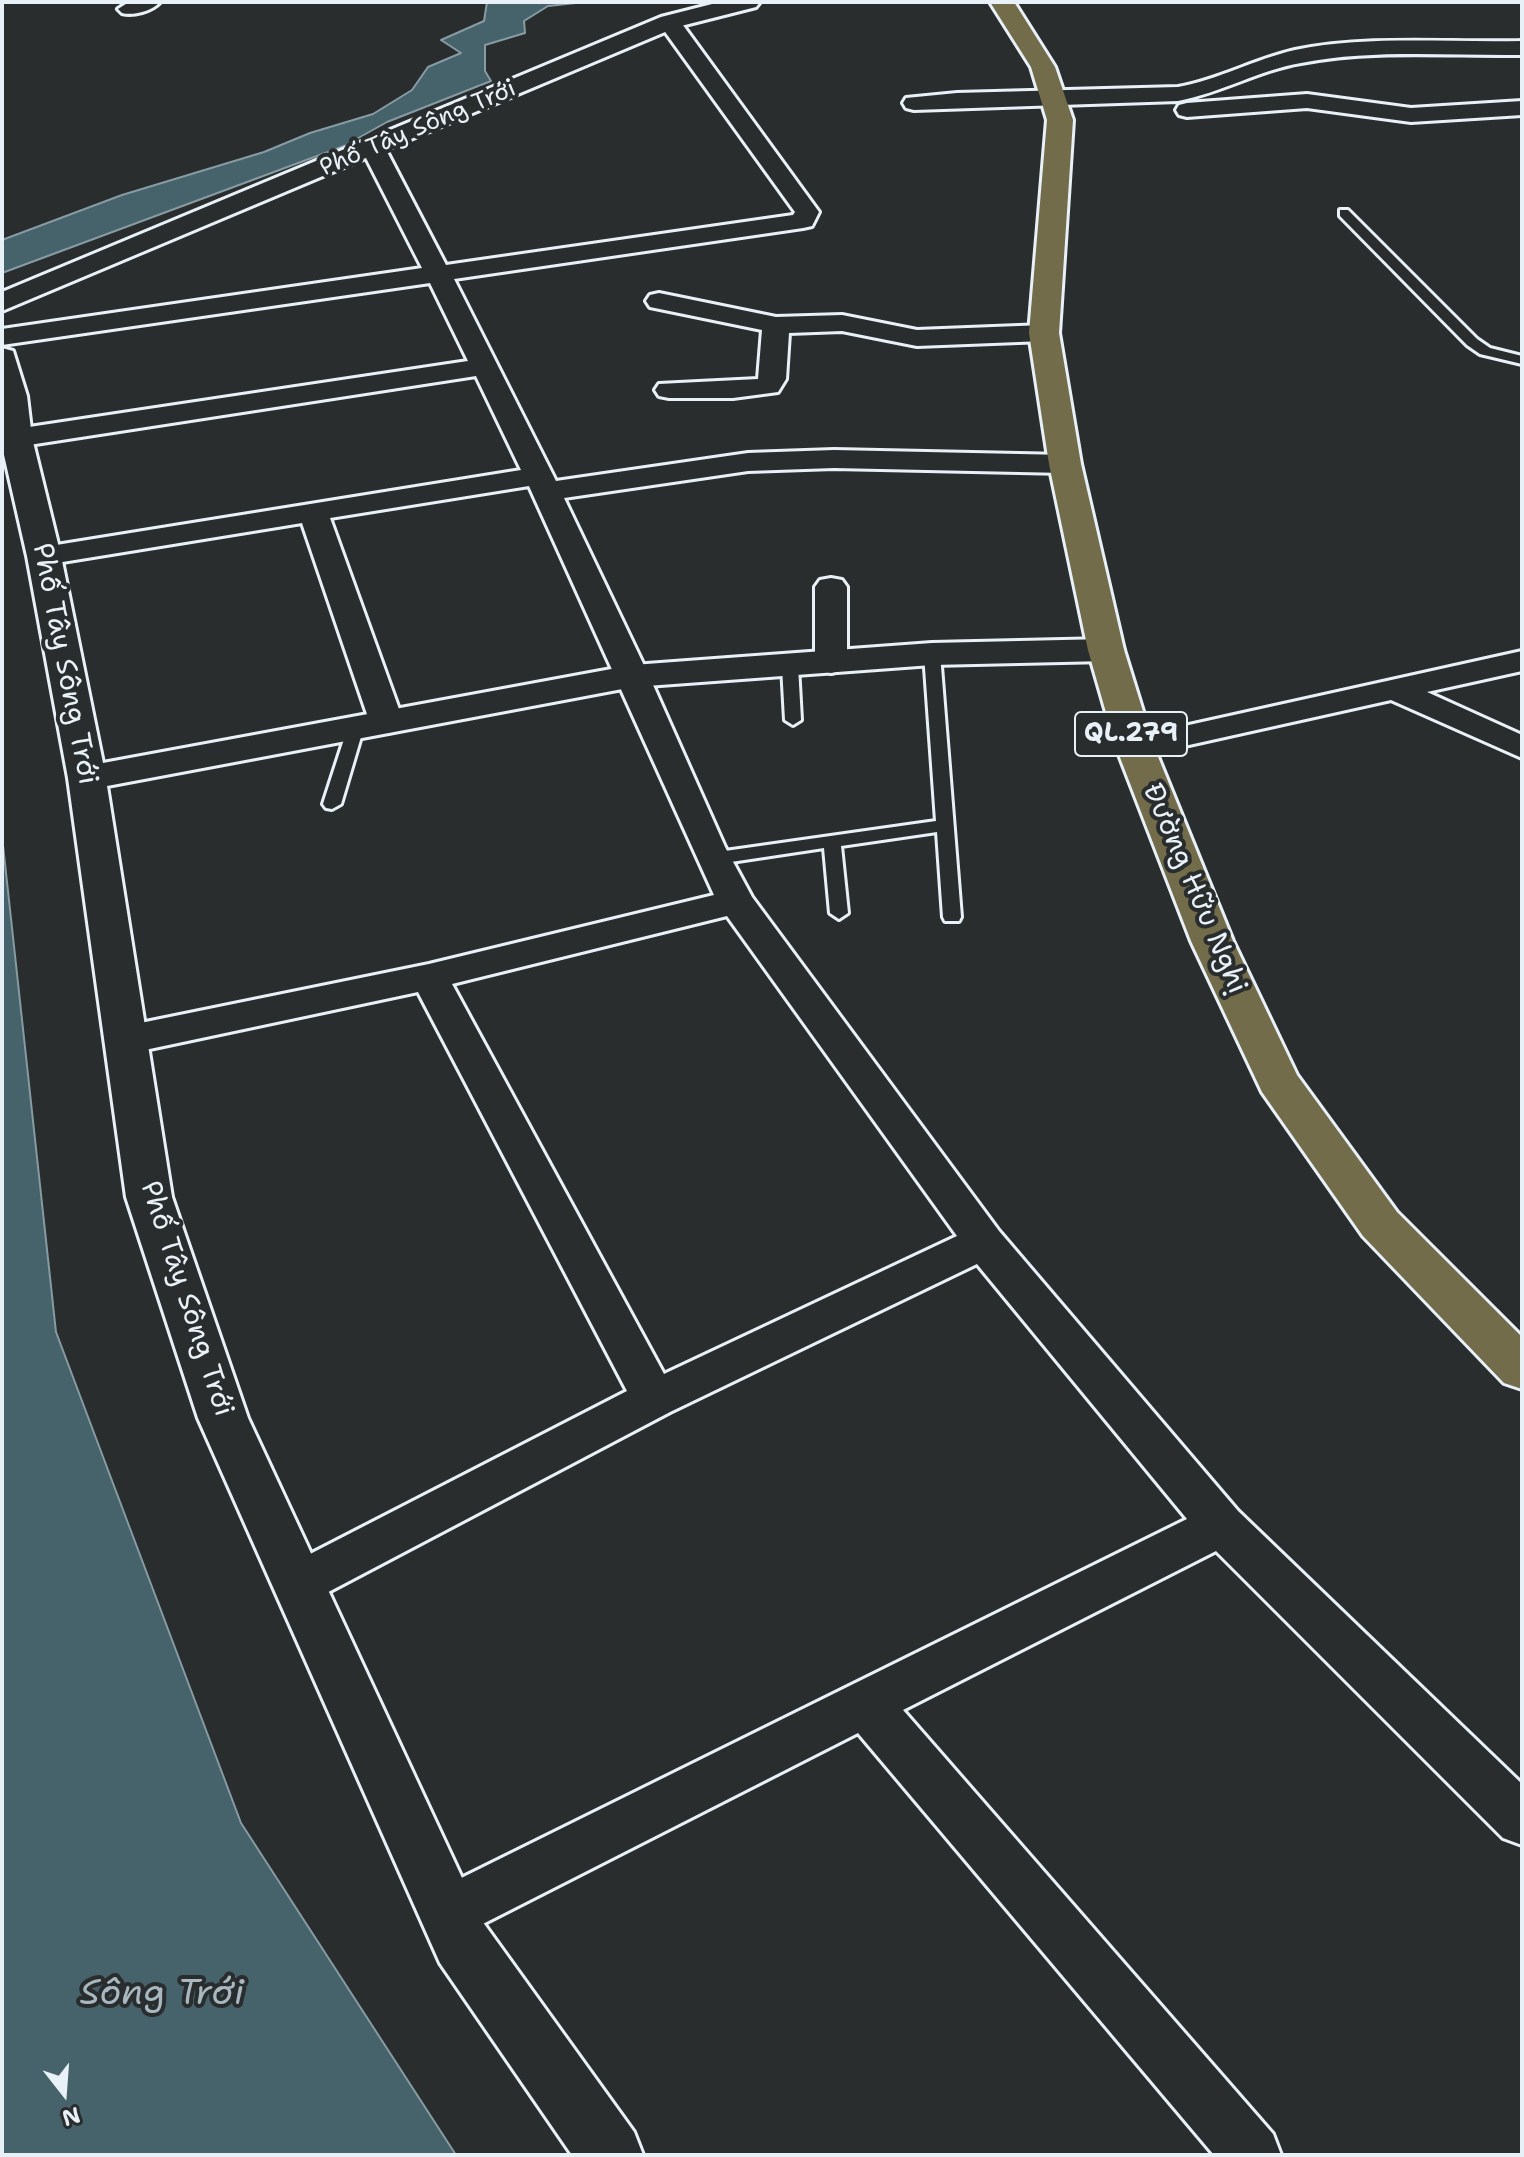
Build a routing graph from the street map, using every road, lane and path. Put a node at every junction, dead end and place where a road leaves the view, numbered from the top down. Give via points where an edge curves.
1 (748, 2) edge
2 (1002, 2) edge
3 (669, 22) junction
4 (1522, 48) edge
5 (914, 103) dead end
6 (1522, 108) edge
7 (1056, 109) junction
8 (373, 148) junction
9 (1344, 213) dead end
10 (439, 275) junction
11 (659, 301) dead end
12 (2, 302) edge
13 (776, 325) junction
14 (1044, 333) junction
15 (2, 337) edge
16 (2, 357) edge
17 (1522, 360) edge
18 (484, 367) junction
19 (669, 390) dead end
20 (16, 438) junction
21 (1065, 464) junction
22 (540, 484) junction
23 (313, 512) junction
24 (44, 556) junction
25 (831, 587) dead end
26 (1106, 650) junction
27 (932, 654) junction
28 (1522, 661) edge
29 (831, 663) junction
30 (790, 666) junction
31 (633, 676) junction
32 (1398, 691) junction
33 (793, 720) dead end
34 (371, 726) junction
35 (1135, 747) junction
36 (1522, 748) edge
37 (87, 778) junction
38 (332, 804) dead end
39 (945, 825) junction
40 (832, 841) junction
41 (711, 859) junction
42 (736, 902) junction
43 (839, 913) dead end
44 (952, 917) dead end
45 (429, 977) junction
46 (126, 1040) junction
47 (984, 1242) junction
48 (1522, 1369) edge
49 (654, 1399) junction
50 (1221, 1525) junction
51 (298, 1584) junction
52 (865, 1703) junction
53 (1522, 1820) edge
54 (448, 1913) junction
55 (611, 2155) edge
56 (1252, 2155) edge

1 - 3 street, Phố Tây Sông Trới
2 - 7 highway, Đường Hữu Nghị / QL.279 via 1043,67
3 - 8 street, Phố Tây Sông Trới
3 - 10 street via 807,217 794,224
4 - 7 street via 1314,54 1268,65 1204,91
5 - 7 street
6 - 7 street via 1411,115 1307,101
7 - 14 highway, Đường Hữu Nghị / QL.279
8 - 10 street
8 - 12 street, Phố Tây Sông Trới
9 - 17 lane via 1472,342 1485,351
10 - 15 street
10 - 18 street
11 - 13 street
13 - 14 street via 842,323 925,338
13 - 19 street via 768,386
14 - 21 highway, Đường Hữu Nghị / QL.279
16 - 20 street, Phố Tây Sông Trới
18 - 20 street
18 - 22 street
20 - 24 street, Phố Tây Sông Trới
21 - 22 street via 748,462
21 - 26 highway, Đường Hữu Nghị / QL.279
22 - 23 street
22 - 31 street
23 - 24 street
23 - 34 street
24 - 37 street, Phố Tây Sông Trới
25 - 29 street
26 - 27 street
26 - 35 highway, Đường Hữu Nghị / QL.279
27 - 29 street
27 - 39 lane
28 - 32 street
29 - 30 street
30 - 31 street
30 - 33 lane
31 - 34 street
31 - 41 street
32 - 35 street
32 - 36 street
34 - 37 street
34 - 38 lane
35 - 48 highway, Đường Hữu Nghị / QL.279 via 1212,941 1278,1081 1380,1224
37 - 46 street, Phố Tây Sông Trới
39 - 40 lane
39 - 44 lane
40 - 41 lane
40 - 43 lane
41 - 42 street
42 - 45 street
42 - 47 street
45 - 46 street
45 - 49 street
46 - 51 street, Phố Tây Sông Trới via 149,1197 223,1418
47 - 49 street
47 - 50 street
49 - 51 street
50 - 52 street
50 - 53 street
51 - 54 street, Phố Tây Sông Trới
52 - 54 street
52 - 56 street
54 - 55 street, Phố Tây Sông Trới via 461,1942

